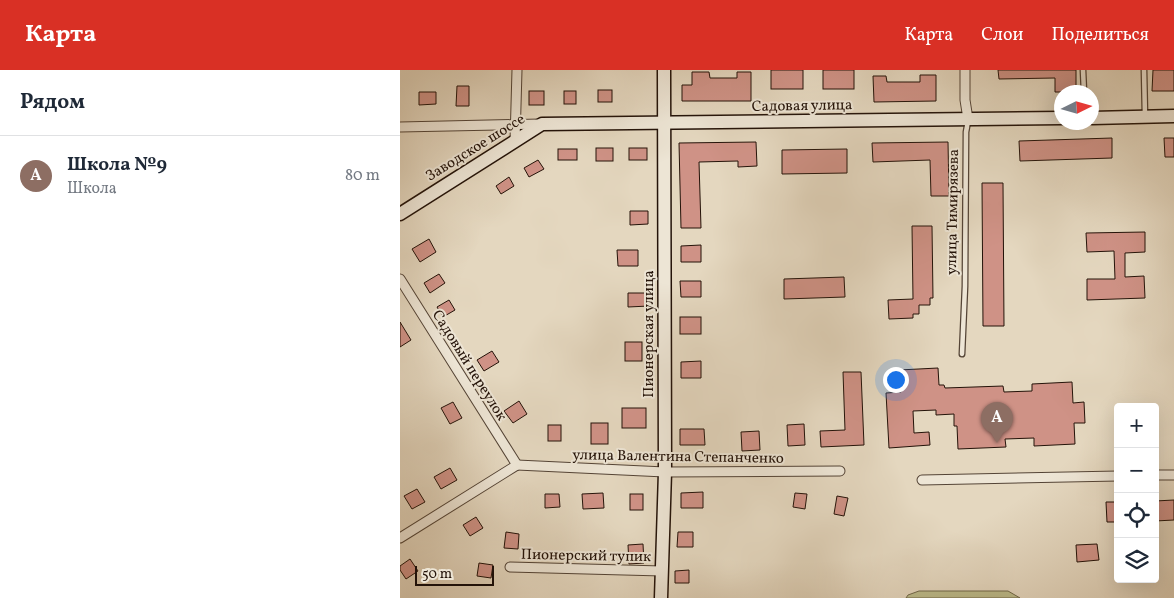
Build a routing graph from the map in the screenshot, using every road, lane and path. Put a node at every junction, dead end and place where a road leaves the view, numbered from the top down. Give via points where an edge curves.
1 (517, 70) edge
2 (664, 70) edge
3 (965, 70) edge
4 (1083, 70) edge
5 (1144, 70) edge
6 (1084, 85) edge
7 (1174, 116) edge
8 (1145, 117) junction
9 (1054, 118) edge
10 (1099, 118) edge
11 (968, 119) junction
12 (542, 124) junction
13 (664, 124) junction
14 (516, 125) junction
15 (400, 127) edge
16 (515, 141) junction
17 (400, 214) edge
18 (400, 279) edge
19 (962, 354) dead end
20 (517, 465) junction
21 (840, 471) dead end
22 (665, 472) junction
23 (1174, 474) edge
24 (1159, 475) edge
25 (1114, 476) edge
26 (922, 480) dead end
27 (400, 538) edge
28 (510, 567) dead end
29 (662, 571) junction
30 (661, 598) edge

1 - 14 street
2 - 13 street, Пионерская улица
3 - 11 street, улица Тимирязева
4 - 6 lane
5 - 8 lane
7 - 8 street
8 - 10 street
9 - 11 street, Садовая улица
11 - 13 street, Садовая улица
11 - 19 lane, улица Тимирязева
12 - 13 street, Садовая улица
12 - 14 street
12 - 16 street, Заводское шоссе
13 - 22 street, Пионерская улица
14 - 15 street
14 - 16 street
16 - 17 street, Заводское шоссе
18 - 20 street, Садовый переулок
20 - 22 street, улица Валентина Степанченко
20 - 27 street
21 - 22 street, улица Валентина Степанченко
22 - 29 street, Пионерская улица
23 - 24 street
25 - 26 street
28 - 29 street, Пионерский тупик
29 - 30 street, Пионерская улица

